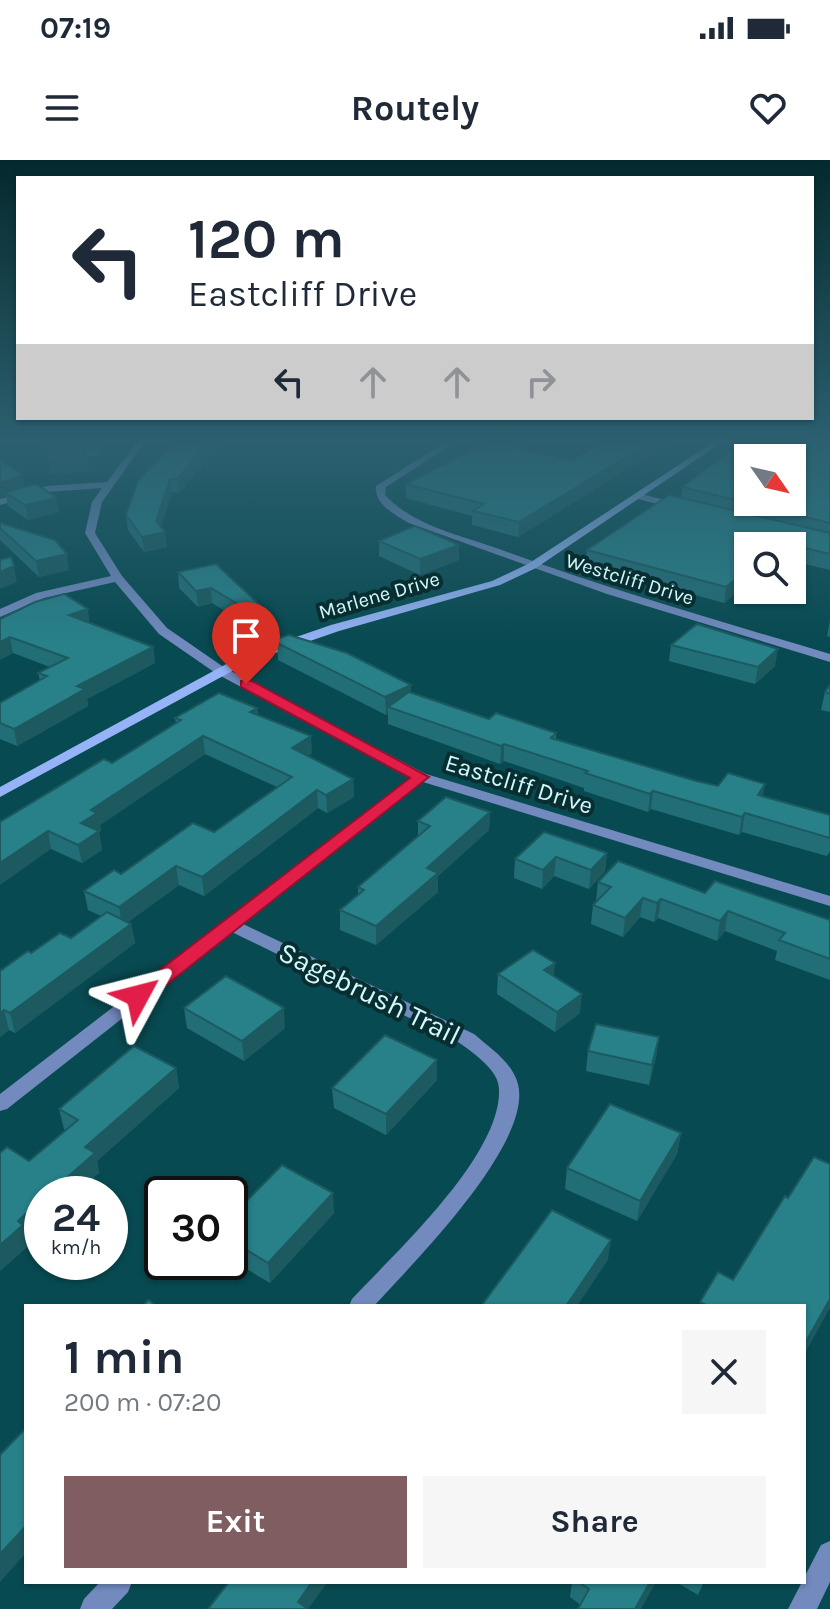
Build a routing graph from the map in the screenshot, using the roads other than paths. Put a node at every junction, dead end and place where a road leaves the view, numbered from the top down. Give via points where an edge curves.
1 (95, 511) edge
2 (394, 511) edge
3 (615, 511) edge
4 (532, 566) junction
5 (118, 578) junction
6 (0, 613) edge
7 (830, 658) edge
8 (221, 671) junction
9 (421, 777) junction
10 (0, 793) edge
11 (830, 901) edge
12 (231, 925) junction
13 (0, 1104) edge
14 (362, 1304) edge
15 (830, 1554) edge
16 (116, 1584) edge
17 (94, 1609) edge
18 (802, 1609) edge

1 - 5 street, Eastcliff Drive via 90,533
2 - 4 street, Westcliff Drive
3 - 4 street, Marlene Drive
4 - 7 street, Westcliff Drive
4 - 8 street, Marlene Drive via 496,583 335,628
5 - 6 street via 40,595
5 - 8 street, Eastcliff Drive via 163,631
8 - 9 street, Eastcliff Drive
8 - 10 street, Marlene Drive
9 - 11 street, Eastcliff Drive
9 - 12 street
12 - 13 street
12 - 14 street, Sagebrush Trail via 467,1039 496,1063 509,1086 509,1117 482,1166
15 - 18 street
16 - 17 street

